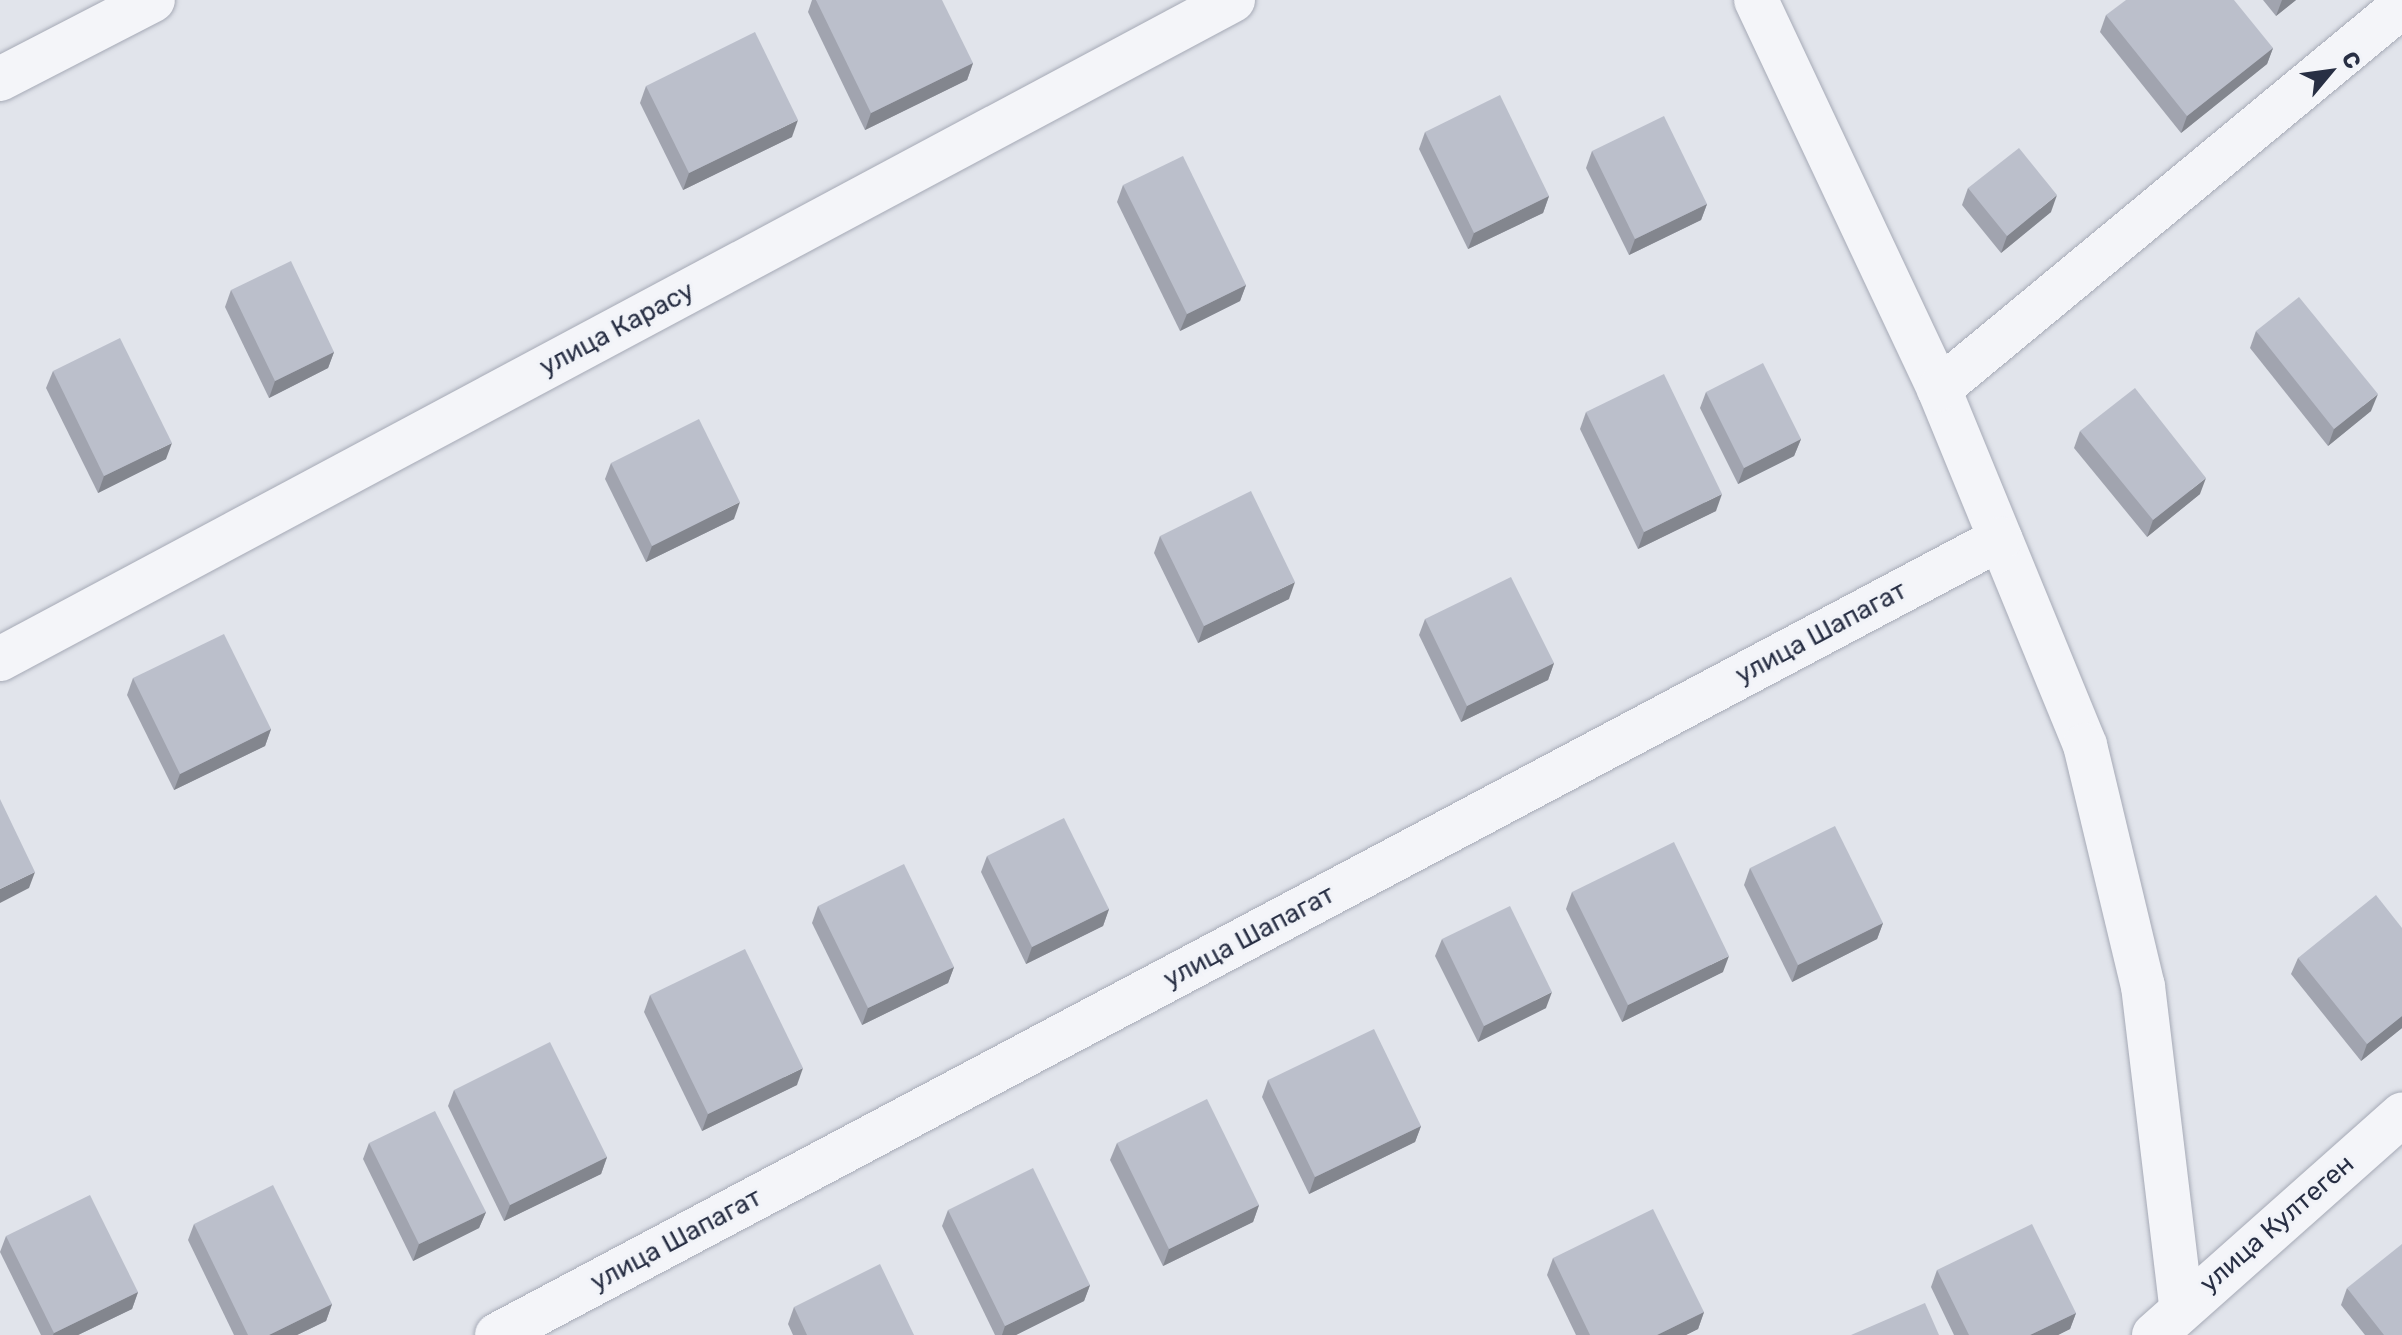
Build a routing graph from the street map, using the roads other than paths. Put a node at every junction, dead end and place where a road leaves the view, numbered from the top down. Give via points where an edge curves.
1 (153, 0) edge
2 (1233, 0) edge
3 (1756, 0) edge
4 (2402, 6) edge
5 (0, 79) edge
6 (1939, 389) junction
7 (2000, 539) junction
8 (0, 659) edge
9 (2402, 1115) edge
10 (2168, 1321) edge
11 (497, 1335) edge

1 - 5 street
2 - 8 street, улица Карасу
3 - 6 street
4 - 6 street
6 - 7 street
7 - 10 street via 2085,745 2119,863 2143,986
7 - 11 street, улица Шапагат
9 - 10 street, улица Култеген

